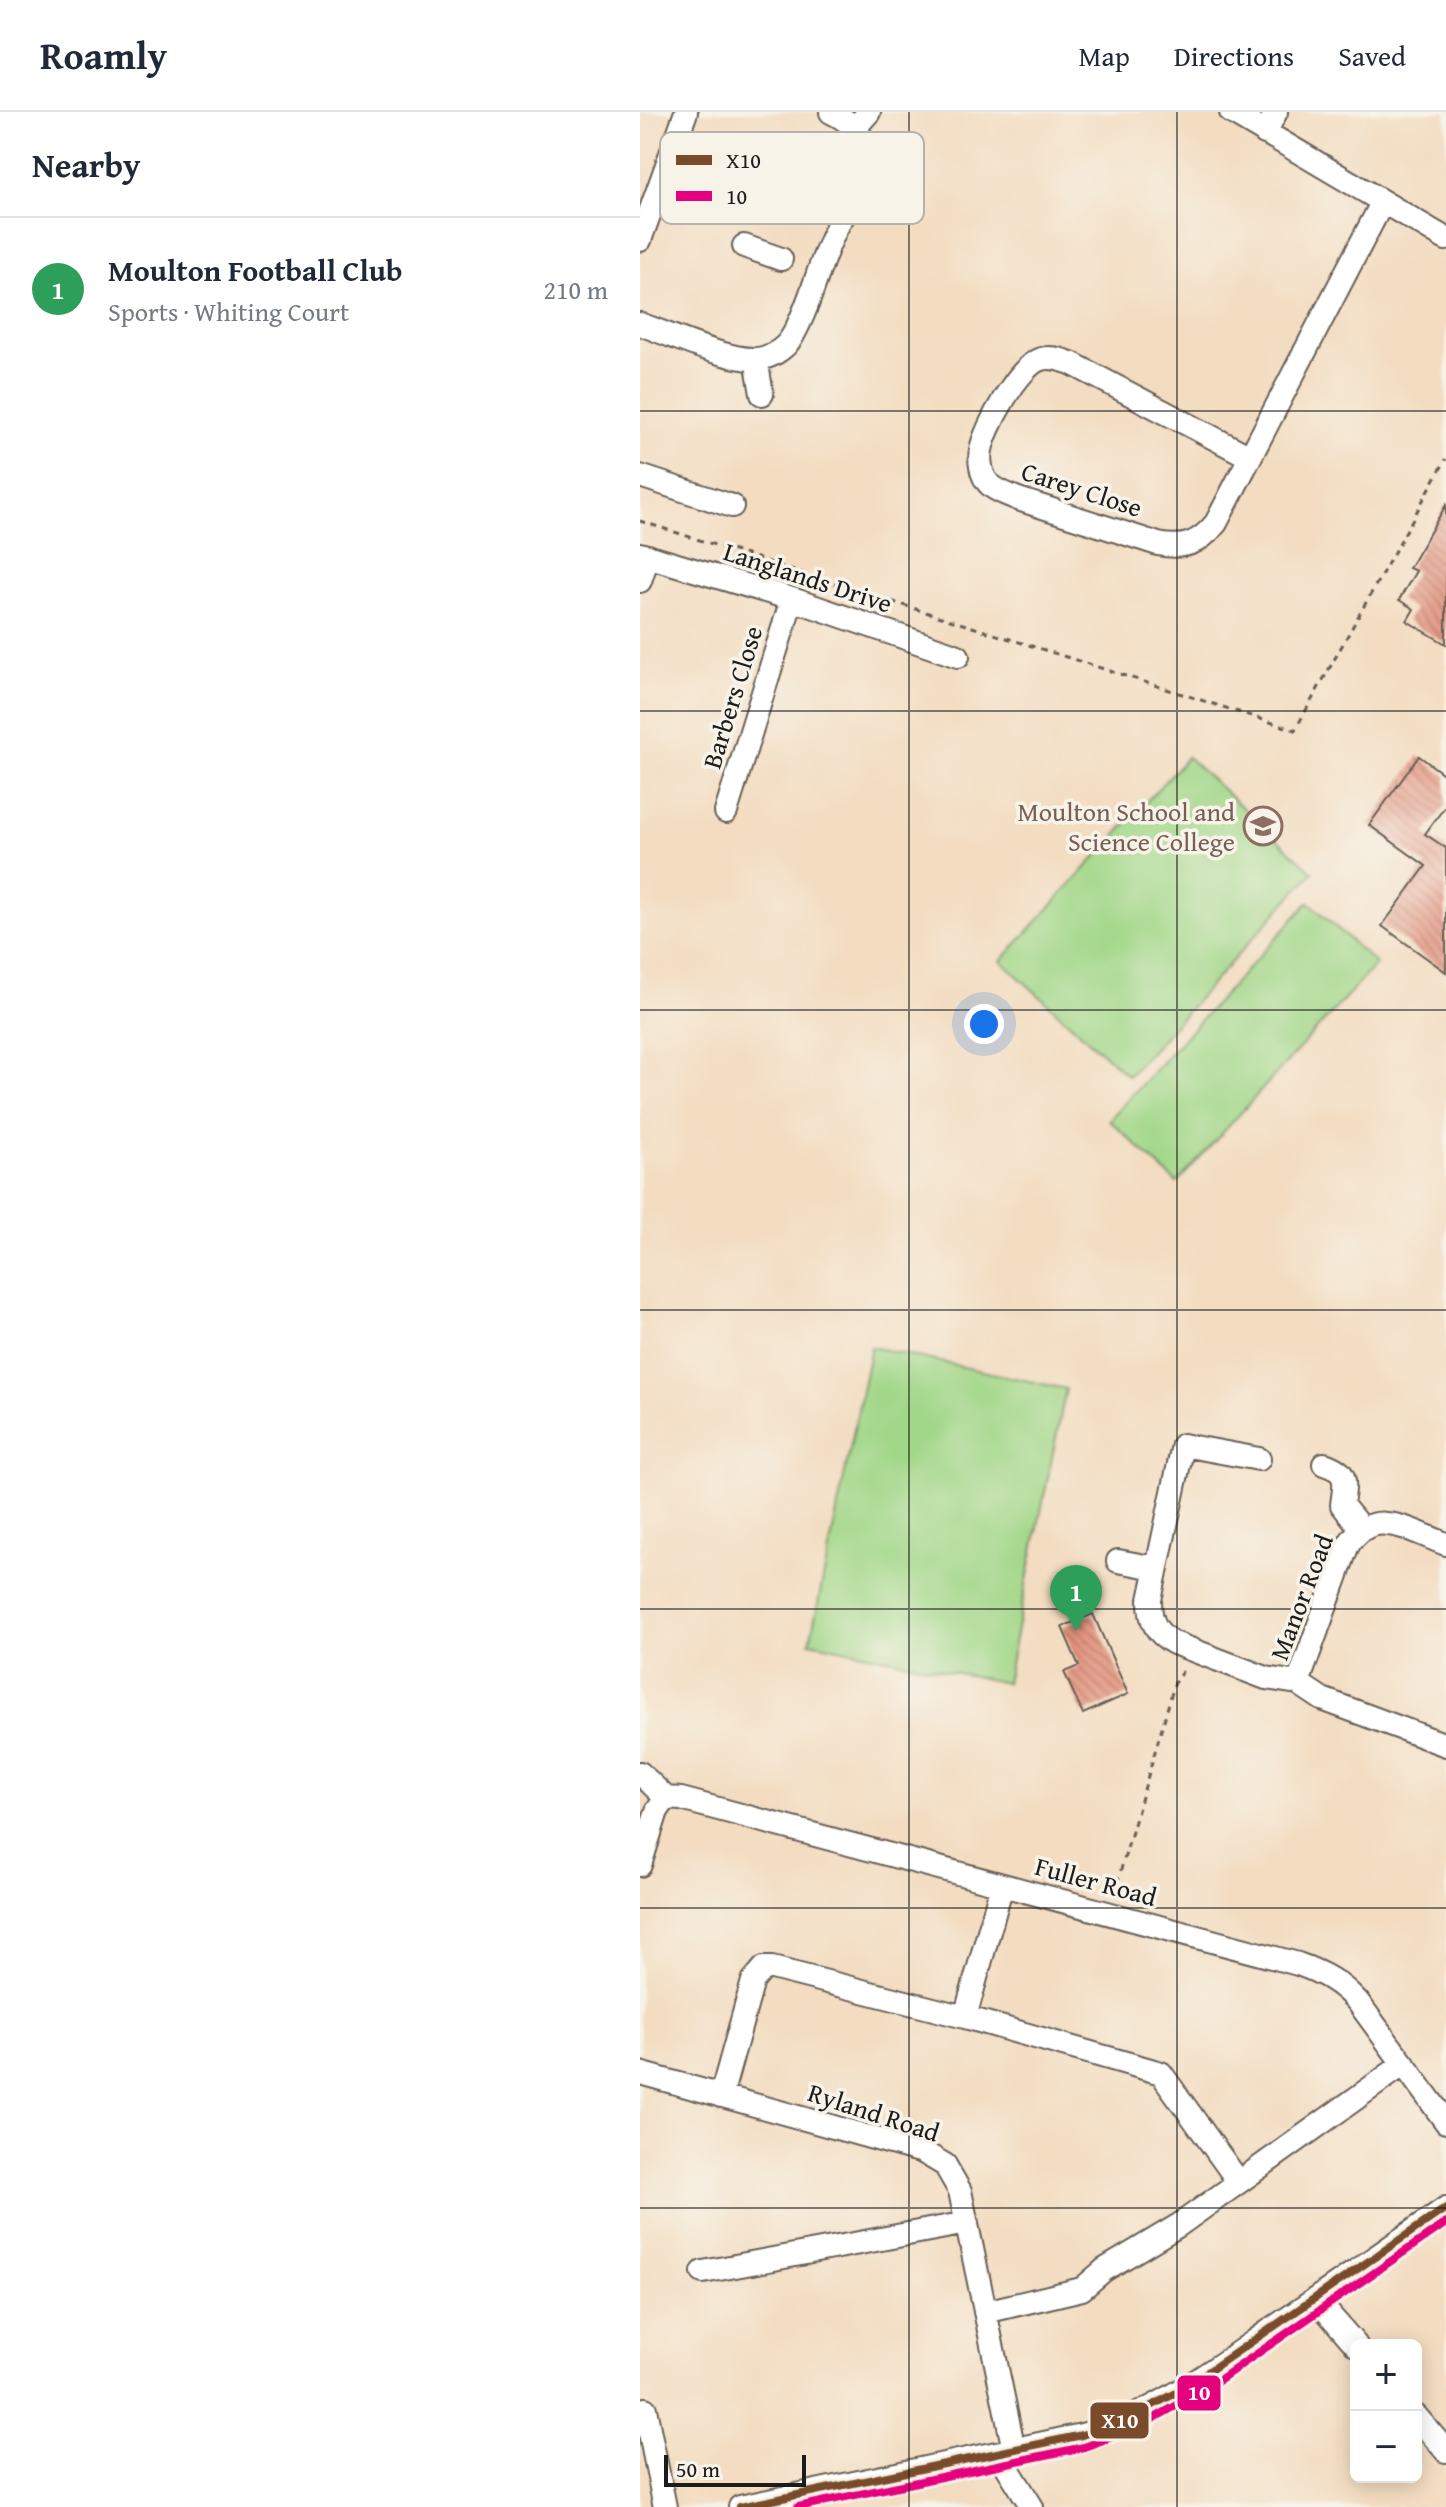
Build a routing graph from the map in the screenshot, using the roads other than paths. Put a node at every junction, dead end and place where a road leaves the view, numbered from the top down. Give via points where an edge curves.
1 (686, 112) edge
2 (831, 112) edge
3 (1231, 112) edge
4 (1276, 112) edge
5 (862, 120) edge
6 (679, 132) edge
7 (1265, 133) junction
8 (660, 185) edge
9 (1382, 203) junction
10 (838, 224) edge
11 (1446, 239) edge
12 (640, 240) edge
13 (744, 246) dead end
14 (799, 266) junction
15 (640, 324) edge
16 (756, 359) junction
17 (762, 394) dead end
18 (1250, 457) junction
19 (640, 476) edge
20 (732, 506) dead end
21 (644, 555) edge
22 (640, 581) edge
23 (792, 599) junction
24 (958, 656) dead end
25 (726, 812) dead end
26 (1259, 1459) dead end
27 (1324, 1464) dead end
28 (1361, 1528) junction
29 (1446, 1544) edge
30 (1118, 1561) dead end
31 (1156, 1568) junction
32 (1298, 1683) junction
33 (1446, 1745) edge
34 (640, 1773) edge
35 (666, 1798) junction
36 (640, 1865) edge
37 (1002, 1885) junction
38 (965, 2017) junction
39 (1404, 2064) junction
40 (640, 2073) edge
41 (721, 2096) junction
42 (1446, 2122) edge
43 (1238, 2181) junction
44 (1446, 2208) edge
45 (967, 2223) junction
46 (703, 2272) dead end
47 (1316, 2299) junction
48 (985, 2312) junction
49 (1351, 2339) edge
50 (645, 2409) dead end
51 (1422, 2423) edge
52 (1446, 2451) edge
53 (1006, 2452) junction
54 (665, 2507) edge
55 (740, 2507) edge
56 (1032, 2507) edge

1 - 6 street
2 - 5 street
3 - 7 street
4 - 7 street
7 - 9 street
8 - 12 street
9 - 11 street
9 - 18 street, Carey Close
10 - 14 street
13 - 14 street
14 - 16 street via 790,340 777,352
15 - 16 street via 735,357
16 - 17 street
18 - 18 street, Carey Close via 1216,523 1198,542 1175,547 998,491 986,480 980,452 1017,378 1029,365 1055,358
19 - 20 street
21 - 22 street
21 - 23 street, Langlands Drive
23 - 24 street, Langlands Drive
23 - 25 street, Barbers Close
26 - 31 street via 1183,1445
27 - 28 street via 1344,1475 1342,1505
28 - 29 street, Manor Road via 1390,1523
28 - 32 street, Manor Road via 1347,1547
30 - 31 street
31 - 32 street via 1150,1614 1164,1638 1266,1678
32 - 33 street via 1322,1699
34 - 35 street
35 - 36 street
35 - 37 street, Fuller Road
37 - 38 street
37 - 39 street, Fuller Road via 1326,1975 1358,2002
38 - 41 street via 764,1968 753,1981
38 - 43 street via 1161,2073
39 - 42 street, Fuller Road
39 - 43 street
40 - 41 street, Ryland Road
41 - 45 street, Ryland Road via 936,2158 953,2176
43 - 48 street via 1082,2289
44 - 47 street
45 - 46 street
45 - 48 street, Ryland Road
47 - 49 street
47 - 53 street via 1158,2405 1105,2429
48 - 53 street, Ryland Road
50 - 54 street
51 - 52 street
53 - 55 street
53 - 56 street

